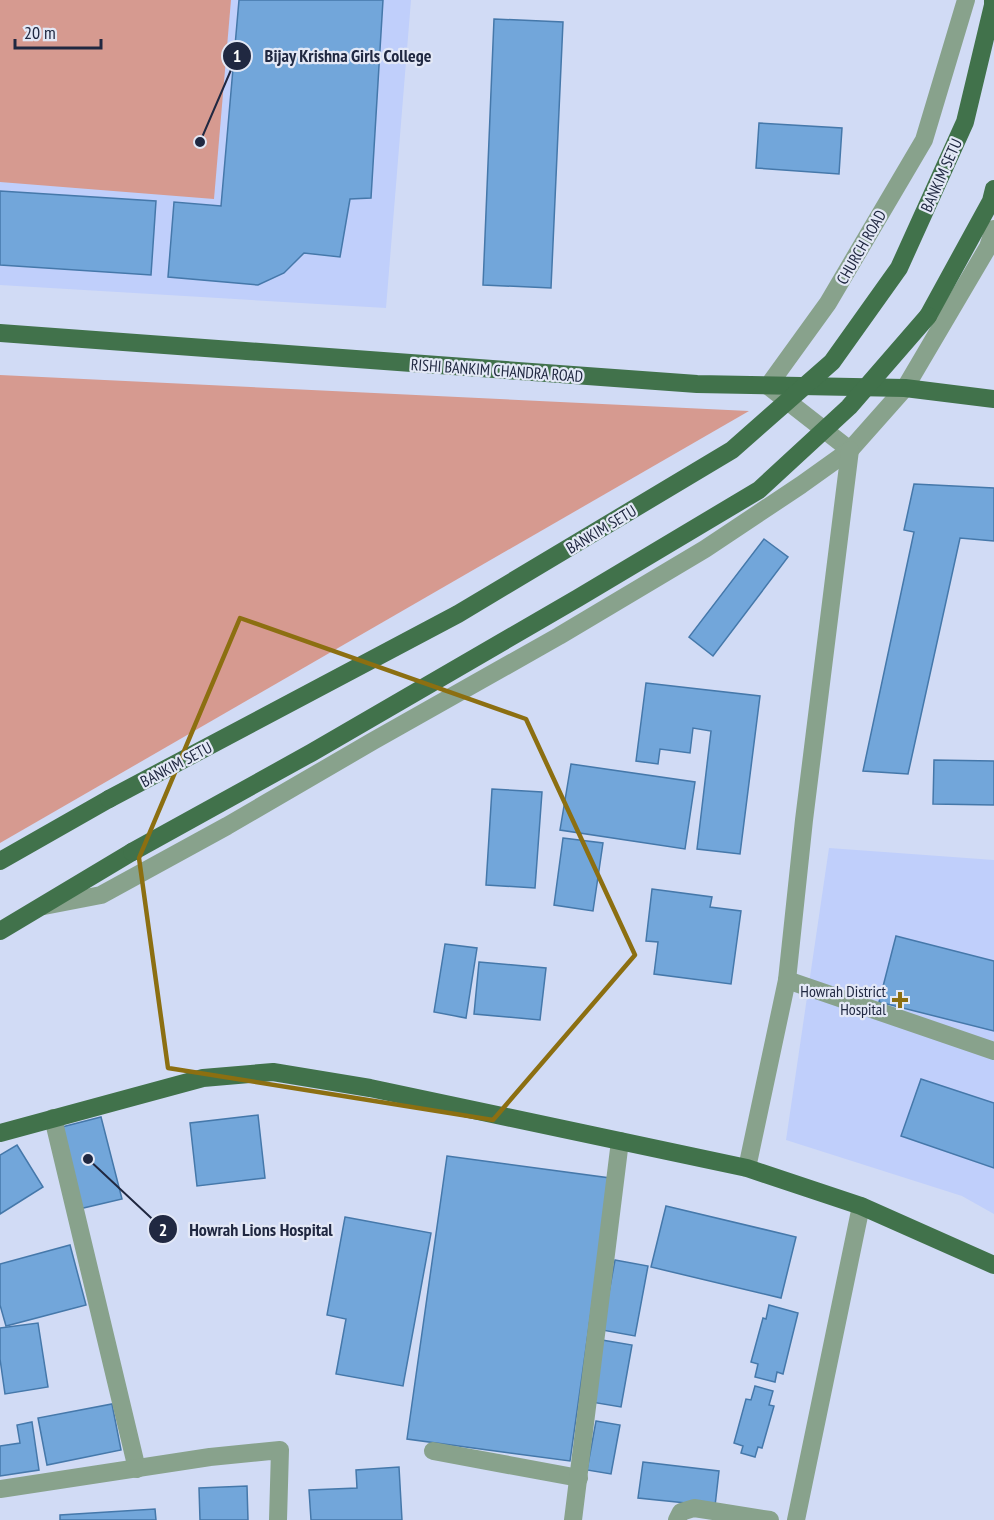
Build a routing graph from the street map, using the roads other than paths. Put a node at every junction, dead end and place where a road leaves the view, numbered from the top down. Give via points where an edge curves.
1 (966, 0) edge
2 (993, 0) edge
3 (994, 189) edge
4 (994, 229) edge
5 (0, 333) edge
6 (768, 386) junction
7 (905, 388) junction
8 (994, 399) edge
9 (850, 450) junction
10 (0, 861) edge
11 (42, 906) junction
12 (0, 931) edge
13 (787, 980) junction
14 (994, 1051) edge
15 (53, 1118) junction
16 (0, 1133) edge
17 (620, 1141) junction
18 (747, 1168) junction
19 (861, 1206) junction
20 (994, 1265) edge
21 (433, 1451) dead end
22 (137, 1469) junction
23 (579, 1478) junction
24 (0, 1489) edge
25 (279, 1520) edge
26 (573, 1520) edge
27 (677, 1520) edge
28 (770, 1520) edge
29 (796, 1520) edge

1 - 6 street, CHURCH ROAD via 924,140 828,303
2 - 10 main road, BANKIM SETU, bridge via 965,122 899,268 832,362 732,450 458,614
3 - 11 main road, bridge via 928,315 849,407 759,490
4 - 7 street via 988,247
5 - 6 main road, RISHI BANKIM CHANDRA ROAD
6 - 7 main road, RISHI BANKIM CHANDRA ROAD
6 - 9 street
7 - 8 main road, RISHI BANKIM CHANDRA ROAD
7 - 9 street
9 - 11 street via 666,572 227,826 101,895
9 - 13 street
11 - 12 main road
13 - 14 street
13 - 18 street
15 - 16 main road
15 - 17 main road via 203,1078 273,1072 370,1088
15 - 22 street
17 - 18 main road
17 - 23 street
18 - 19 main road
19 - 20 main road
19 - 29 street
21 - 23 street
22 - 24 street
22 - 25 street via 280,1450
23 - 26 street
27 - 28 street via 681,1512 694,1508

